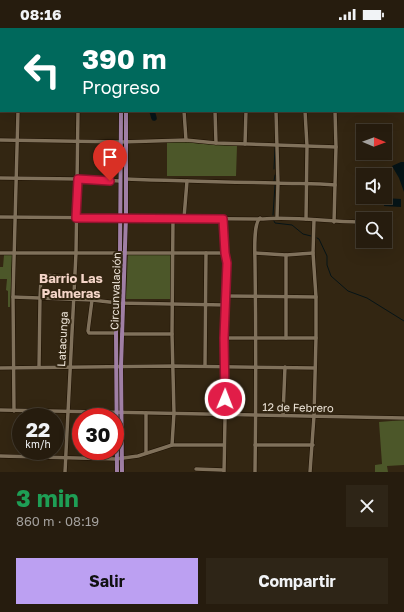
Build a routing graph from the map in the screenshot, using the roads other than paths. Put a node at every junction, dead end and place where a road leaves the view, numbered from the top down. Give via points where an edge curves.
1 (18, 112) edge
2 (78, 112) edge
3 (121, 112) edge
4 (126, 112) edge
5 (184, 112) edge
6 (215, 112) edge
7 (246, 112) edge
8 (276, 112) edge
9 (306, 112) edge
10 (335, 112) edge
11 (0, 140) edge
12 (18, 140) junction
13 (186, 140) junction
14 (78, 141) junction
15 (127, 141) junction
16 (121, 142) junction
17 (216, 143) junction
18 (245, 144) junction
19 (277, 145) junction
20 (307, 146) junction
21 (336, 147) junction
22 (0, 178) edge
23 (16, 178) junction
24 (78, 179) junction
25 (126, 179) junction
26 (120, 181) junction
27 (187, 181) junction
28 (278, 183) junction
29 (306, 183) junction
30 (335, 185) junction
31 (0, 217) edge
32 (15, 217) junction
33 (120, 217) junction
34 (126, 217) junction
35 (277, 217) junction
36 (76, 218) junction
37 (184, 218) junction
38 (251, 218) junction
39 (260, 218) junction
40 (173, 219) junction
41 (223, 219) junction
42 (306, 219) junction
43 (314, 220) junction
44 (334, 222) junction
45 (356, 222) edge
46 (256, 224) junction
47 (0, 252) edge
48 (15, 252) junction
49 (120, 252) junction
50 (125, 252) junction
51 (76, 253) junction
52 (173, 253) junction
53 (206, 253) junction
54 (225, 253) junction
55 (255, 253) junction
56 (313, 253) junction
57 (286, 254) junction
58 (74, 276) junction
59 (226, 296) junction
60 (13, 297) junction
61 (256, 297) junction
62 (286, 297) junction
63 (316, 297) junction
64 (40, 298) junction
65 (73, 299) junction
66 (92, 300) junction
67 (118, 303) junction
68 (123, 303) junction
69 (172, 304) junction
70 (205, 304) junction
71 (225, 305) junction
72 (116, 333) junction
73 (122, 334) junction
74 (172, 334) junction
75 (224, 338) junction
76 (286, 338) junction
77 (316, 338) junction
78 (256, 339) junction
79 (173, 366) junction
80 (205, 366) junction
81 (256, 366) junction
82 (40, 367) junction
83 (70, 367) junction
84 (116, 367) junction
85 (121, 367) junction
86 (226, 367) junction
87 (285, 367) junction
88 (0, 368) edge
89 (14, 368) junction
90 (315, 368) junction
91 (14, 408) edge
92 (116, 408) edge
93 (121, 408) edge
94 (0, 410) edge
95 (12, 410) edge
96 (64, 412) edge
97 (67, 412) junction
98 (72, 412) edge
99 (124, 413) edge
100 (146, 413) junction
101 (174, 413) junction
102 (225, 414) junction
103 (255, 415) junction
104 (284, 415) junction
105 (314, 416) junction
106 (404, 418) edge
107 (172, 445) junction
108 (224, 445) junction
109 (255, 445) junction
110 (313, 445) junction
111 (146, 453) junction
112 (0, 456) edge
113 (12, 456) edge
114 (66, 458) junction
115 (72, 458) edge
116 (124, 458) edge
117 (116, 460) edge
118 (121, 460) edge
119 (196, 469) dead end
120 (224, 471) edge
121 (65, 472) edge
122 (117, 472) edge
123 (122, 472) edge
124 (254, 472) edge
125 (310, 472) edge

1 - 12 street
2 - 14 street, Latacunga
3 - 16 main road, Circunvalación
4 - 15 main road, Circunvalación
5 - 13 street
6 - 17 street
7 - 18 street
8 - 19 street
9 - 20 street
10 - 21 street
11 - 12 street
12 - 14 street
12 - 23 street
13 - 15 street
13 - 17 street
14 - 16 street
14 - 24 street, Latacunga
15 - 16 street
15 - 25 main road, Circunvalación
16 - 26 main road, Circunvalación
17 - 18 street
18 - 19 street
19 - 20 street
19 - 28 street
20 - 21 street
20 - 29 street
21 - 30 street
22 - 23 street
23 - 24 street
23 - 32 street
24 - 26 street
24 - 36 street, Latacunga
25 - 27 street
25 - 34 main road, Circunvalación
26 - 33 main road, Circunvalación
27 - 28 street
27 - 37 street
28 - 29 street
28 - 35 street
29 - 30 street
29 - 42 street
30 - 44 street
31 - 32 street
32 - 36 street
32 - 48 street
33 - 34 street
33 - 36 street
33 - 49 main road, Circunvalación
34 - 40 street
34 - 50 main road, Circunvalación
35 - 39 street
35 - 42 street
36 - 51 street, Latacunga
37 - 40 street
37 - 41 street
38 - 39 street
38 - 41 street
38 - 46 street
39 - 46 street
40 - 52 street
41 - 54 street
42 - 43 street
43 - 44 street
43 - 56 street
44 - 45 street
46 - 55 street
47 - 48 street
48 - 51 street
48 - 60 street
49 - 50 street
49 - 51 street
49 - 67 main road, Circunvalación
50 - 52 street
50 - 68 main road, Circunvalación
51 - 58 street, Latacunga
52 - 53 street
52 - 69 street
53 - 54 street
53 - 70 street
54 - 59 street
55 - 57 street
55 - 61 street
56 - 57 street
56 - 63 street
57 - 62 street
58 - 64 street via 41,276
58 - 65 street, Latacunga
59 - 61 street
59 - 71 street
60 - 64 street
60 - 89 street
61 - 62 street
61 - 78 street
62 - 63 street
62 - 76 street
63 - 77 street
64 - 65 street
64 - 82 street
65 - 66 street
65 - 83 street, Latacunga
66 - 67 street
66 - 72 street via 89,333
67 - 68 street
67 - 72 main road, Circunvalación
68 - 69 street
68 - 73 main road, Circunvalación
69 - 70 street
69 - 74 street
70 - 71 street
70 - 80 street
71 - 75 street
72 - 84 main road, Circunvalación
73 - 74 street
73 - 85 main road, Circunvalación
74 - 79 street
75 - 78 street
75 - 86 street
76 - 77 street
76 - 78 street
77 - 90 street
78 - 81 street
79 - 80 street
79 - 85 street
79 - 101 street
80 - 86 street
81 - 86 street
81 - 87 street
81 - 103 street
82 - 83 street
82 - 89 street
83 - 84 street
83 - 97 street, Latacunga
84 - 85 street
84 - 92 main road, Circunvalación
85 - 93 main road, Circunvalación
86 - 102 street
87 - 90 street
87 - 104 street
88 - 89 street
89 - 91 street
90 - 105 street
94 - 95 street, 12 de Febrero
96 - 97 street, 12 de Febrero
97 - 98 street, 12 de Febrero
97 - 114 street, Latacunga
99 - 100 street, 12 de Febrero
100 - 101 street, 12 de Febrero
100 - 111 street
101 - 102 street, 12 de Febrero
101 - 107 street
102 - 103 street, 12 de Febrero
102 - 108 street
103 - 104 street, 12 de Febrero
103 - 109 street
104 - 105 street, 12 de Febrero
105 - 106 street, 12 de Febrero
105 - 110 street
107 - 108 street
107 - 111 street
108 - 120 street
109 - 110 street
109 - 124 street
110 - 125 street
111 - 116 street
112 - 113 street
114 - 115 street
114 - 121 street, Latacunga
117 - 122 main road, Circunvalación
118 - 123 main road, Circunvalación
119 - 120 street

